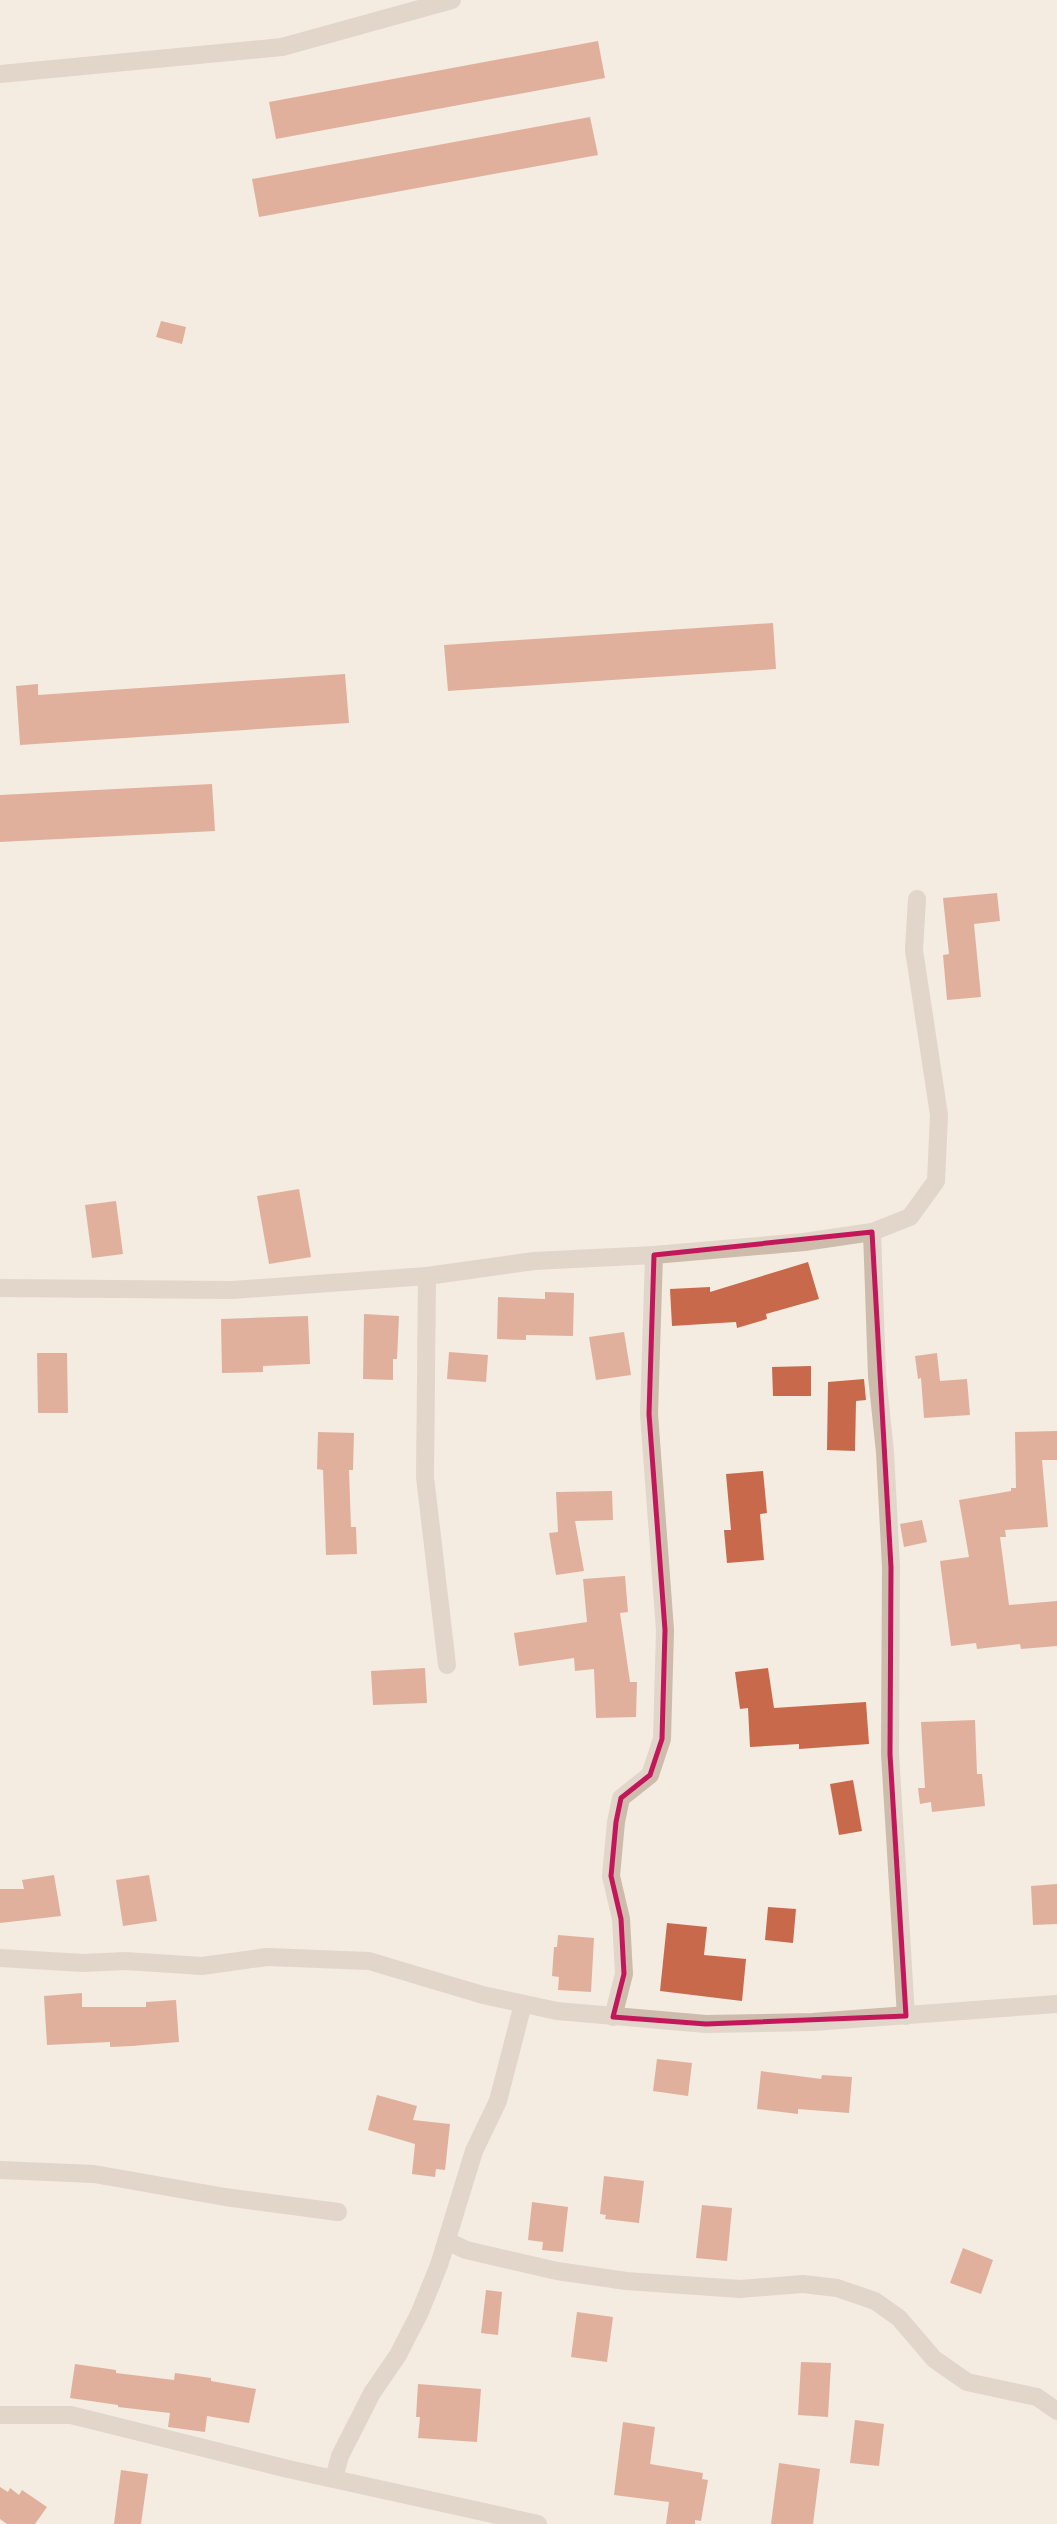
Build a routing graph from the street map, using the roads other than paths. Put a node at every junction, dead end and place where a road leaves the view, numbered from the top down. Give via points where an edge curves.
1 (452, 0) edge
2 (0, 74) edge
3 (917, 899) dead end
4 (872, 1231) junction
5 (654, 1255) junction
6 (427, 1276) junction
7 (0, 1287) edge
8 (447, 1665) dead end
9 (0, 1958) edge
10 (523, 2004) junction
11 (1057, 2004) edge
12 (906, 2016) junction
13 (613, 2017) junction
14 (0, 2171) edge
15 (338, 2212) dead end
16 (447, 2241) junction
17 (1057, 2411) edge
18 (0, 2415) edge
19 (334, 2478) junction
20 (538, 2524) edge

1 - 2 street via 282,47
3 - 4 street via 915,950 939,1115 936,1181 910,1217
4 - 5 street
4 - 12 street via 891,1567 890,1754
5 - 6 street via 534,1261
5 - 13 street via 649,1414 665,1630 662,1739 650,1775 621,1798 616,1822 611,1876 621,1919 624,1974
6 - 7 street via 232,1290
6 - 8 street via 425,1477
9 - 10 street via 202,1966 267,1957 369,1961
10 - 13 street
10 - 16 street via 498,2101 474,2151
11 - 12 street
12 - 13 street via 706,2024
14 - 15 street via 94,2174
16 - 17 street via 466,2250 557,2271 626,2281 740,2289 803,2284 837,2288 875,2301 899,2318 933,2359 967,2382 1037,2397
16 - 19 street via 420,2312 372,2393 340,2456
18 - 19 street via 71,2415
19 - 20 street

